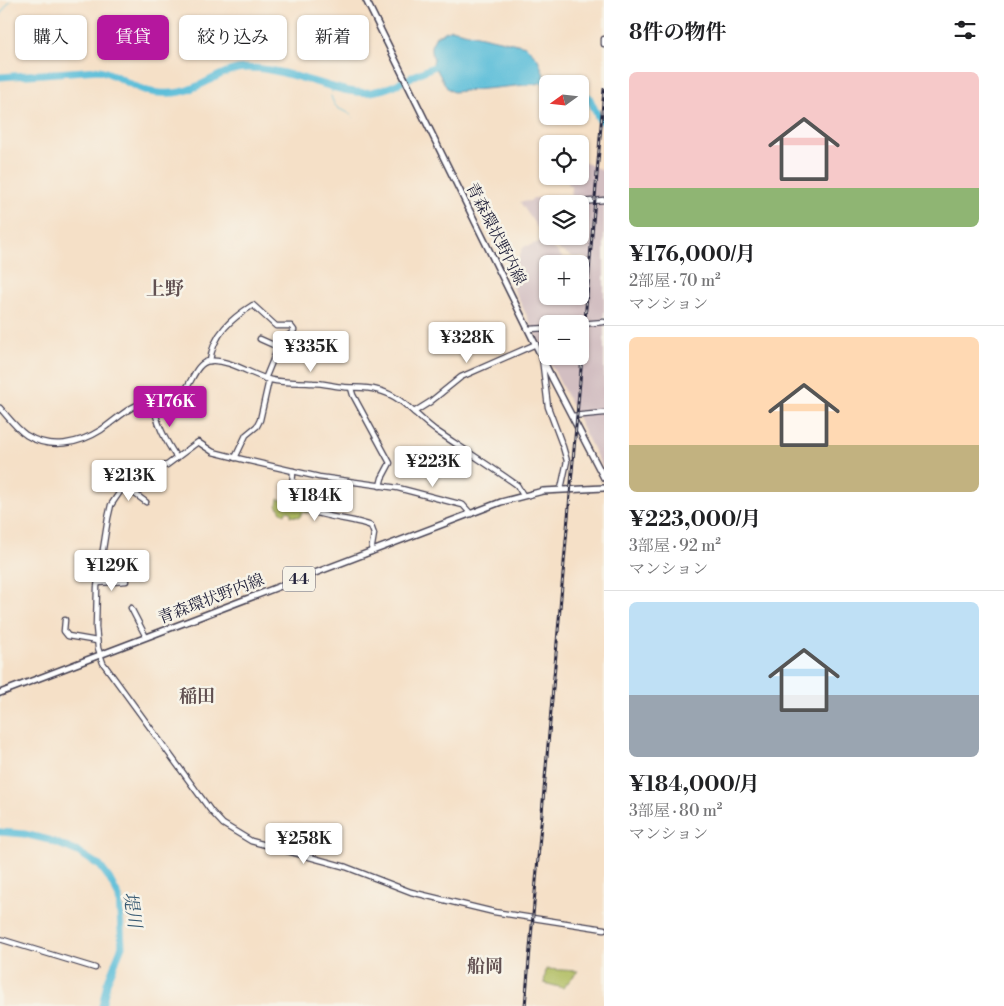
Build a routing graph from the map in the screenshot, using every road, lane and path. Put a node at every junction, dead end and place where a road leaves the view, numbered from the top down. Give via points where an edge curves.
1 (366, 0) edge
2 (604, 39) edge
3 (604, 44) edge
4 (604, 200) edge
5 (589, 201) edge
6 (604, 322) edge
7 (589, 323) edge
8 (539, 328) edge
9 (529, 329) junction
10 (260, 339) dead end
11 (536, 344) junction
12 (278, 347) junction
13 (539, 350) edge
14 (210, 360) junction
15 (542, 365) edge
16 (546, 365) edge
17 (267, 379) junction
18 (351, 388) junction
19 (154, 401) junction
20 (0, 408) edge
21 (414, 412) junction
22 (604, 413) edge
23 (572, 416) junction
24 (177, 458) junction
25 (235, 458) junction
26 (294, 471) junction
27 (604, 478) edge
28 (124, 486) junction
29 (380, 486) junction
30 (604, 488) edge
31 (561, 489) junction
32 (523, 495) junction
33 (146, 502) dead end
34 (471, 514) junction
35 (371, 552) junction
36 (126, 581) dead end
37 (98, 582) junction
38 (131, 608) dead end
39 (65, 620) dead end
40 (146, 637) junction
41 (97, 641) junction
42 (100, 655) junction
43 (0, 693) edge
44 (604, 929) edge
45 (0, 939) edge
46 (95, 968) dead end

1 - 9 main road, 青森環状野内線
2 - 3 street
4 - 5 street
6 - 7 street
8 - 9 street
9 - 11 main road, 青森環状野内線
10 - 12 street
11 - 13 main road, 青森環状野内線
11 - 21 street via 461,377
12 - 14 street via 293,328 276,326 253,305 225,326 214,344
12 - 17 street
14 - 17 street via 242,368
14 - 19 street via 197,370 179,397
15 - 31 street via 548,407 567,461
16 - 23 main road, 青森環状野内線
17 - 18 street
17 - 25 street via 260,420 246,435
18 - 21 street via 381,391 401,400
18 - 29 street via 390,463
19 - 20 street via 131,408 85,439 59,444 27,435
19 - 24 street via 160,428
21 - 32 street via 517,485
22 - 23 street
23 - 27 main road, 青森環状野内線
24 - 25 street via 198,442 213,452
24 - 28 street via 163,467 136,470
25 - 26 street
26 - 29 street
26 - 35 street via 292,496 295,502 308,511 371,526 374,534
28 - 33 street
28 - 37 street via 109,508
29 - 34 street via 463,505
30 - 31 main road, 青森環状野内線 / 44
31 - 32 main road, 青森環状野内線 / 44
32 - 34 main road, 青森環状野内線 / 44
34 - 35 main road, 青森環状野内線 / 44
35 - 40 main road, 青森環状野内線 / 44
36 - 37 street
37 - 41 street
38 - 40 street
39 - 41 street via 64,631 68,636
40 - 42 main road, 青森環状野内線 / 44
41 - 42 street
42 - 43 main road, 青森環状野内線 / 44
42 - 44 street via 211,811 238,834 264,845 346,867 411,892 494,912
45 - 46 street

